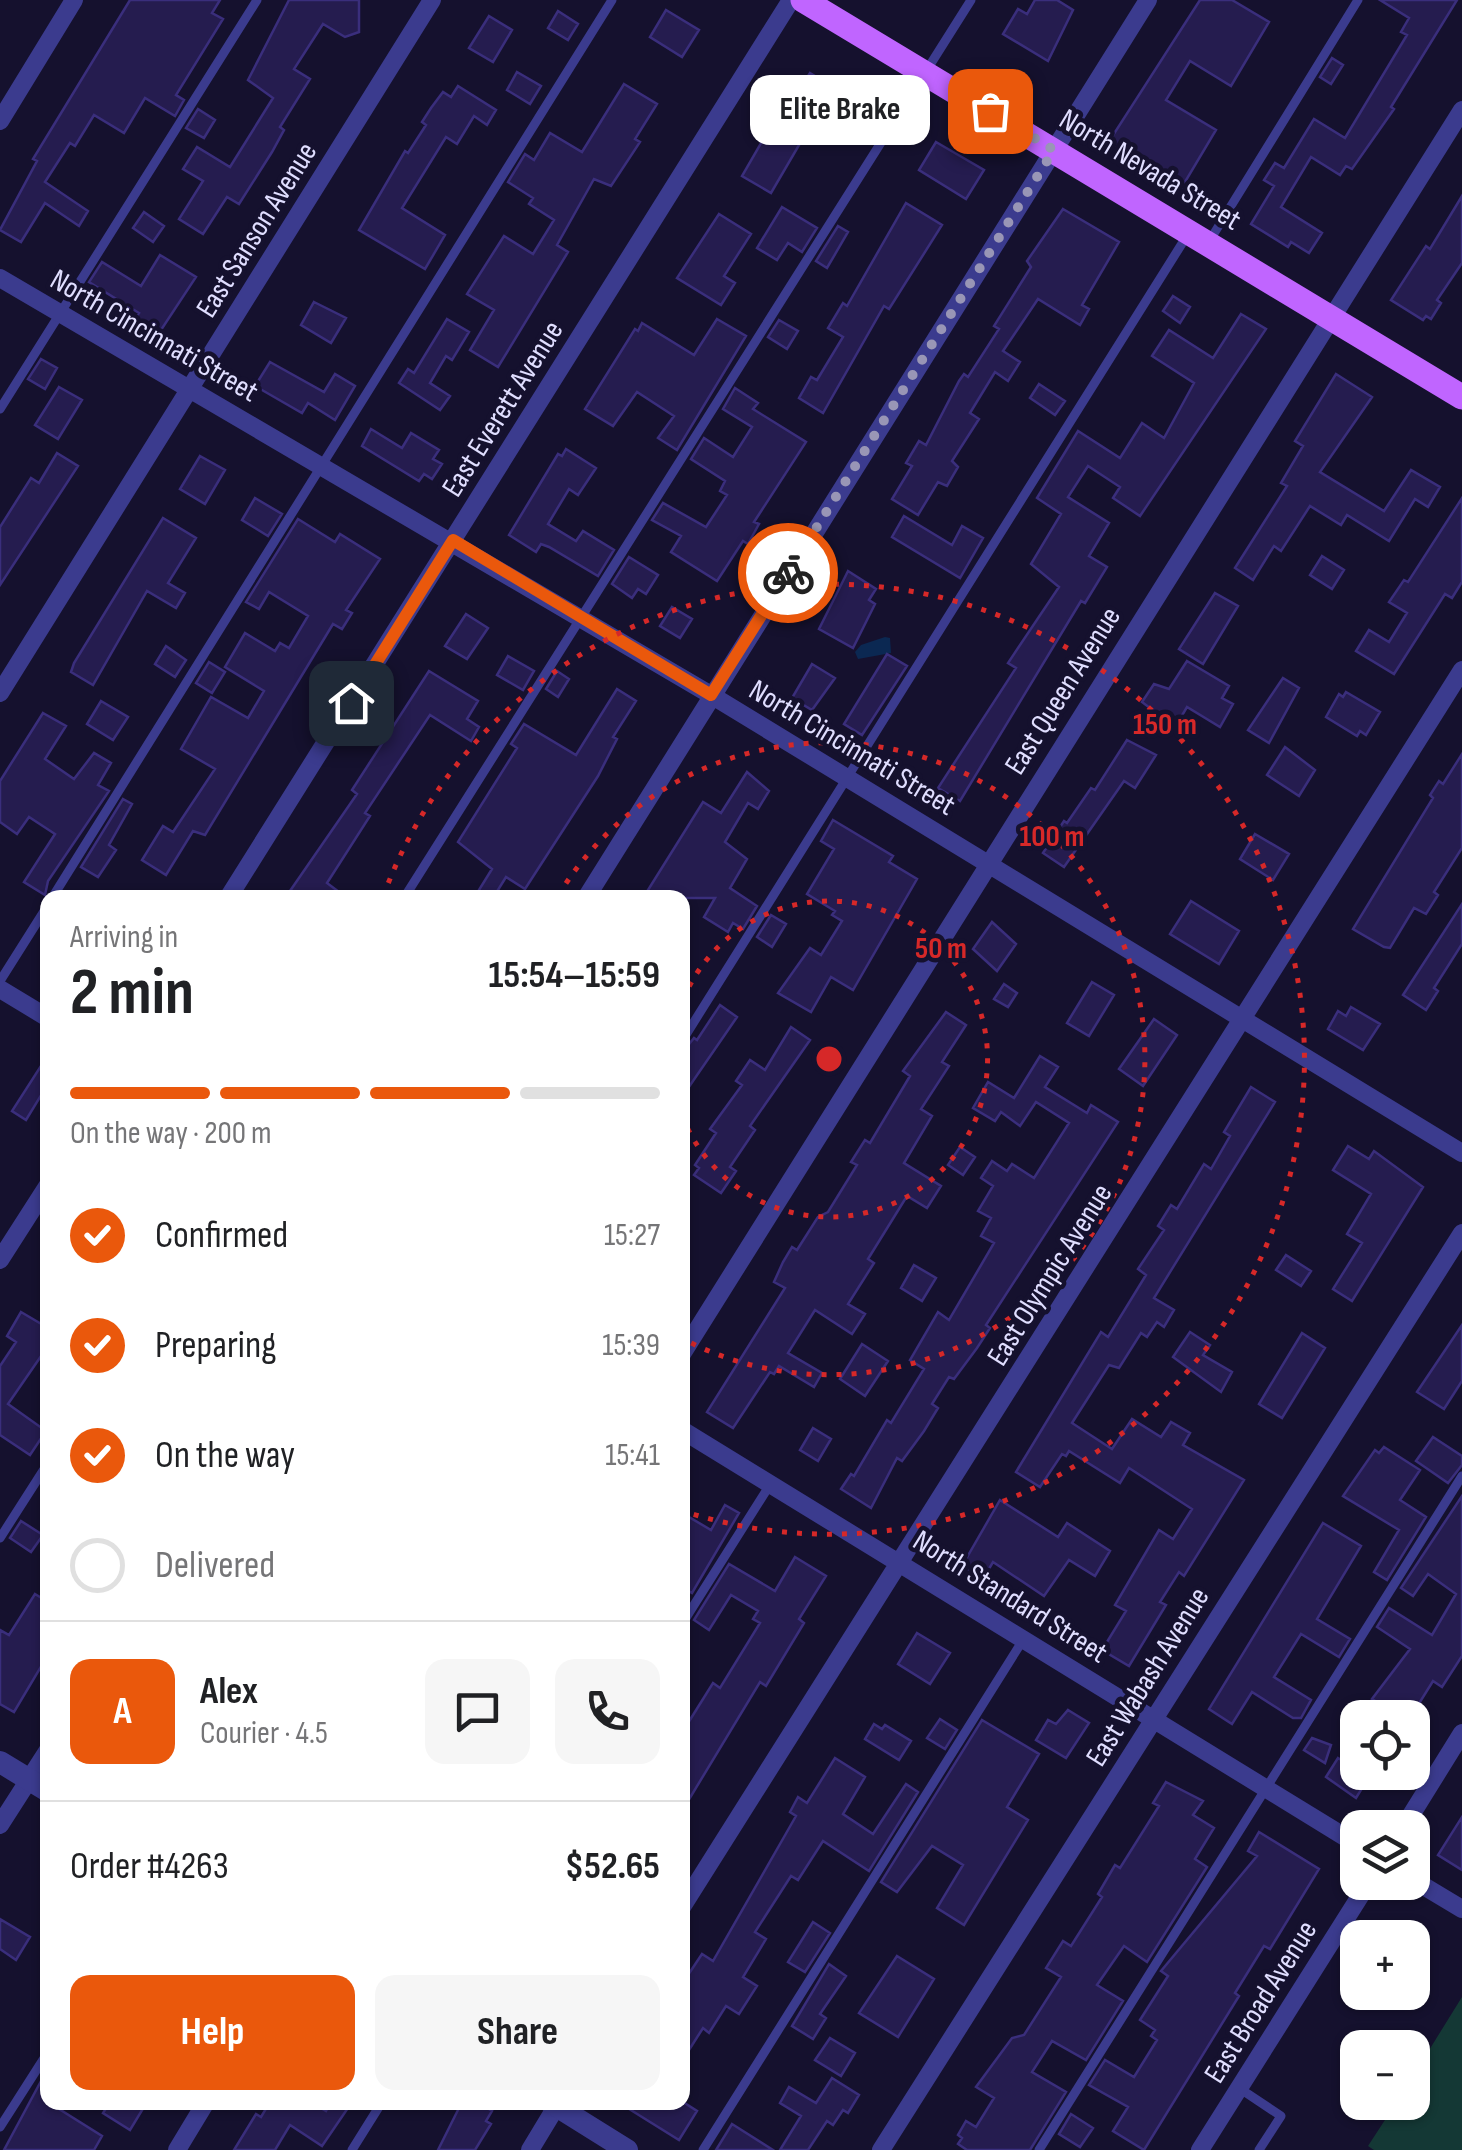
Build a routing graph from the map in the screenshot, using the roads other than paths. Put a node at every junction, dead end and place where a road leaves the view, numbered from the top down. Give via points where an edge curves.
1 (74, 0) edge
2 (257, 0) edge
3 (432, 0) edge
4 (612, 0) edge
5 (791, 0) edge
6 (803, 0) edge
7 (971, 0) edge
8 (1148, 0) edge
9 (1358, 0) edge
10 (925, 73) junction
11 (1462, 110) edge
12 (0, 120) edge
13 (1054, 150) junction
14 (1198, 237) junction
15 (0, 278) edge
16 (60, 313) junction
17 (1332, 318) junction
18 (191, 389) junction
19 (1460, 391) edge
20 (0, 409) edge
21 (321, 464) junction
22 (453, 540) junction
23 (582, 618) junction
24 (1462, 670) edge
25 (0, 692) edge
26 (711, 695) junction
27 (847, 777) junction
28 (987, 862) junction
29 (57, 890) edge
30 (233, 890) edge
31 (409, 890) edge
32 (591, 890) edge
33 (40, 918) edge
34 (0, 985) edge
35 (40, 1012) edge
36 (1243, 1020) junction
37 (690, 1028) edge
38 (1462, 1153) edge
39 (40, 1198) edge
40 (1462, 1232) edge
41 (0, 1260) edge
42 (690, 1341) edge
43 (690, 1435) edge
44 (40, 1476) edge
45 (1462, 1476) edge
46 (771, 1483) junction
47 (0, 1538) edge
48 (901, 1561) junction
49 (690, 1611) edge
50 (1024, 1638) junction
51 (1154, 1720) junction
52 (1462, 1733) edge
53 (0, 1762) edge
54 (38, 1786) edge
55 (1266, 1788) junction
56 (1414, 1810) edge
57 (0, 1826) edge
58 (1340, 1834) edge
59 (1430, 1890) edge
60 (690, 1895) edge
61 (1358, 1900) edge
62 (1462, 1909) edge
63 (40, 2065) edge
64 (1239, 2088) junction
65 (201, 2110) edge
66 (377, 2110) edge
67 (552, 2110) edge
68 (564, 2110) edge
69 (0, 2128) edge
70 (177, 2150) edge
71 (352, 2150) edge
72 (530, 2150) edge
73 (627, 2150) edge
74 (703, 2150) edge
75 (881, 2150) edge
76 (1039, 2150) edge
77 (1200, 2150) edge
78 (1259, 2150) edge

1 - 12 street
2 - 16 lane
3 - 18 street, East Sanson Avenue
4 - 21 lane
5 - 22 street, East Everett Avenue
6 - 10 main road, North Nevada Street
7 - 10 lane
8 - 13 street
9 - 14 lane
10 - 13 main road, North Nevada Street
10 - 23 lane
11 - 17 street, East Queen Avenue
13 - 14 main road, North Nevada Street
13 - 26 street
14 - 17 main road, North Nevada Street
14 - 27 lane
15 - 16 street, North Cincinnati Street
16 - 18 street, North Cincinnati Street
16 - 20 lane
17 - 19 main road, North Nevada Street
17 - 28 street, East Queen Avenue
18 - 21 street, North Cincinnati Street
18 - 25 street, East Sanson Avenue
21 - 22 street, North Cincinnati Street
21 - 29 lane
22 - 23 street, North Cincinnati Street
22 - 30 street, East Everett Avenue
23 - 26 street, North Cincinnati Street
23 - 31 lane
24 - 36 street, East Olympic Avenue
26 - 27 street, North Cincinnati Street
26 - 32 street
27 - 28 street, North Cincinnati Street
27 - 37 lane
28 - 36 street, North Cincinnati Street
28 - 42 street, East Queen Avenue
33 - 34 lane
34 - 35 street
36 - 38 street, North Cincinnati Street
36 - 48 street, East Olympic Avenue
39 - 41 street
40 - 51 street, East Wabash Avenue
43 - 46 street, North Standard Street
44 - 47 lane
45 - 55 lane
46 - 48 street, North Standard Street
46 - 49 lane
48 - 50 street, North Standard Street
48 - 60 street, East Olympic Avenue
50 - 51 street, North Standard Street
50 - 74 lane
51 - 55 street, North Standard Street
51 - 75 street, East Wabash Avenue
52 - 56 street
53 - 54 street
54 - 57 street
55 - 58 street, North Standard Street
55 - 76 lane
59 - 62 street
61 - 64 street, East Broad Avenue
63 - 69 lane
64 - 77 street, East Broad Avenue
64 - 78 lane via 1280,2116
65 - 70 street
66 - 71 lane
67 - 72 street
68 - 73 street

